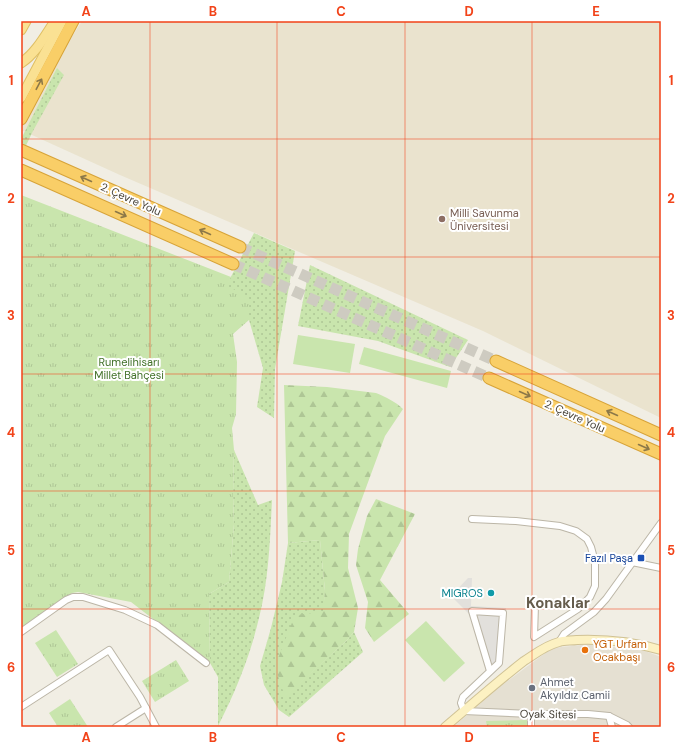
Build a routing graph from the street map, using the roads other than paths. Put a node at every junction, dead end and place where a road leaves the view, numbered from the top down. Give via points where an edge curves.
1 (55, 21) edge
2 (62, 21) edge
3 (73, 21) edge
4 (21, 63) edge
5 (21, 98) edge
6 (21, 119) edge
7 (21, 150) edge
8 (21, 170) edge
9 (240, 247) tunnel mouth
10 (233, 264) tunnel mouth
11 (496, 361) tunnel mouth
12 (489, 378) tunnel mouth
13 (661, 435) edge
14 (661, 454) edge
15 (472, 519) dead end
16 (661, 523) edge
17 (632, 562) junction
18 (661, 568) edge
19 (535, 605) dead end
20 (21, 632) edge
21 (559, 642) junction
22 (661, 650) edge
23 (206, 663) dead end
24 (490, 671) junction
25 (21, 707) edge
26 (146, 708) junction
27 (464, 711) junction
28 (531, 714) junction
29 (609, 716) junction
30 (116, 727) edge
31 (156, 727) edge
32 (444, 727) edge
33 (531, 727) edge
34 (612, 727) edge
35 (629, 727) edge

1 - 4 main road via 38,47
2 - 5 main road
6 -> 3 highway
9 -> 7 highway, 2. Çevre Yolu
8 -> 10 highway, 2. Çevre Yolu
13 -> 11 highway, 2. Çevre Yolu
12 -> 14 highway, 2. Çevre Yolu
15 - 19 street via 560,526 576,531 587,540 595,562 594,586 590,597 578,609 534,637
16 - 17 street
17 - 18 street
17 - 21 street via 599,607 564,634
20 - 23 street via 66,600 83,597 126,610 157,625
21 - 22 main road via 595,639
21 - 27 main road via 550,645 510,671
24 - 24 street via 499,663 503,613 472,611
24 - 27 street via 463,697 461,703
25 - 26 street via 109,650
26 - 30 street
26 - 31 street
27 - 28 street, Oyak Sitesi
27 - 32 main road
28 - 29 street, Oyak Sitesi
28 - 33 street
29 - 34 street
29 - 35 street, Oyak Sitesi

